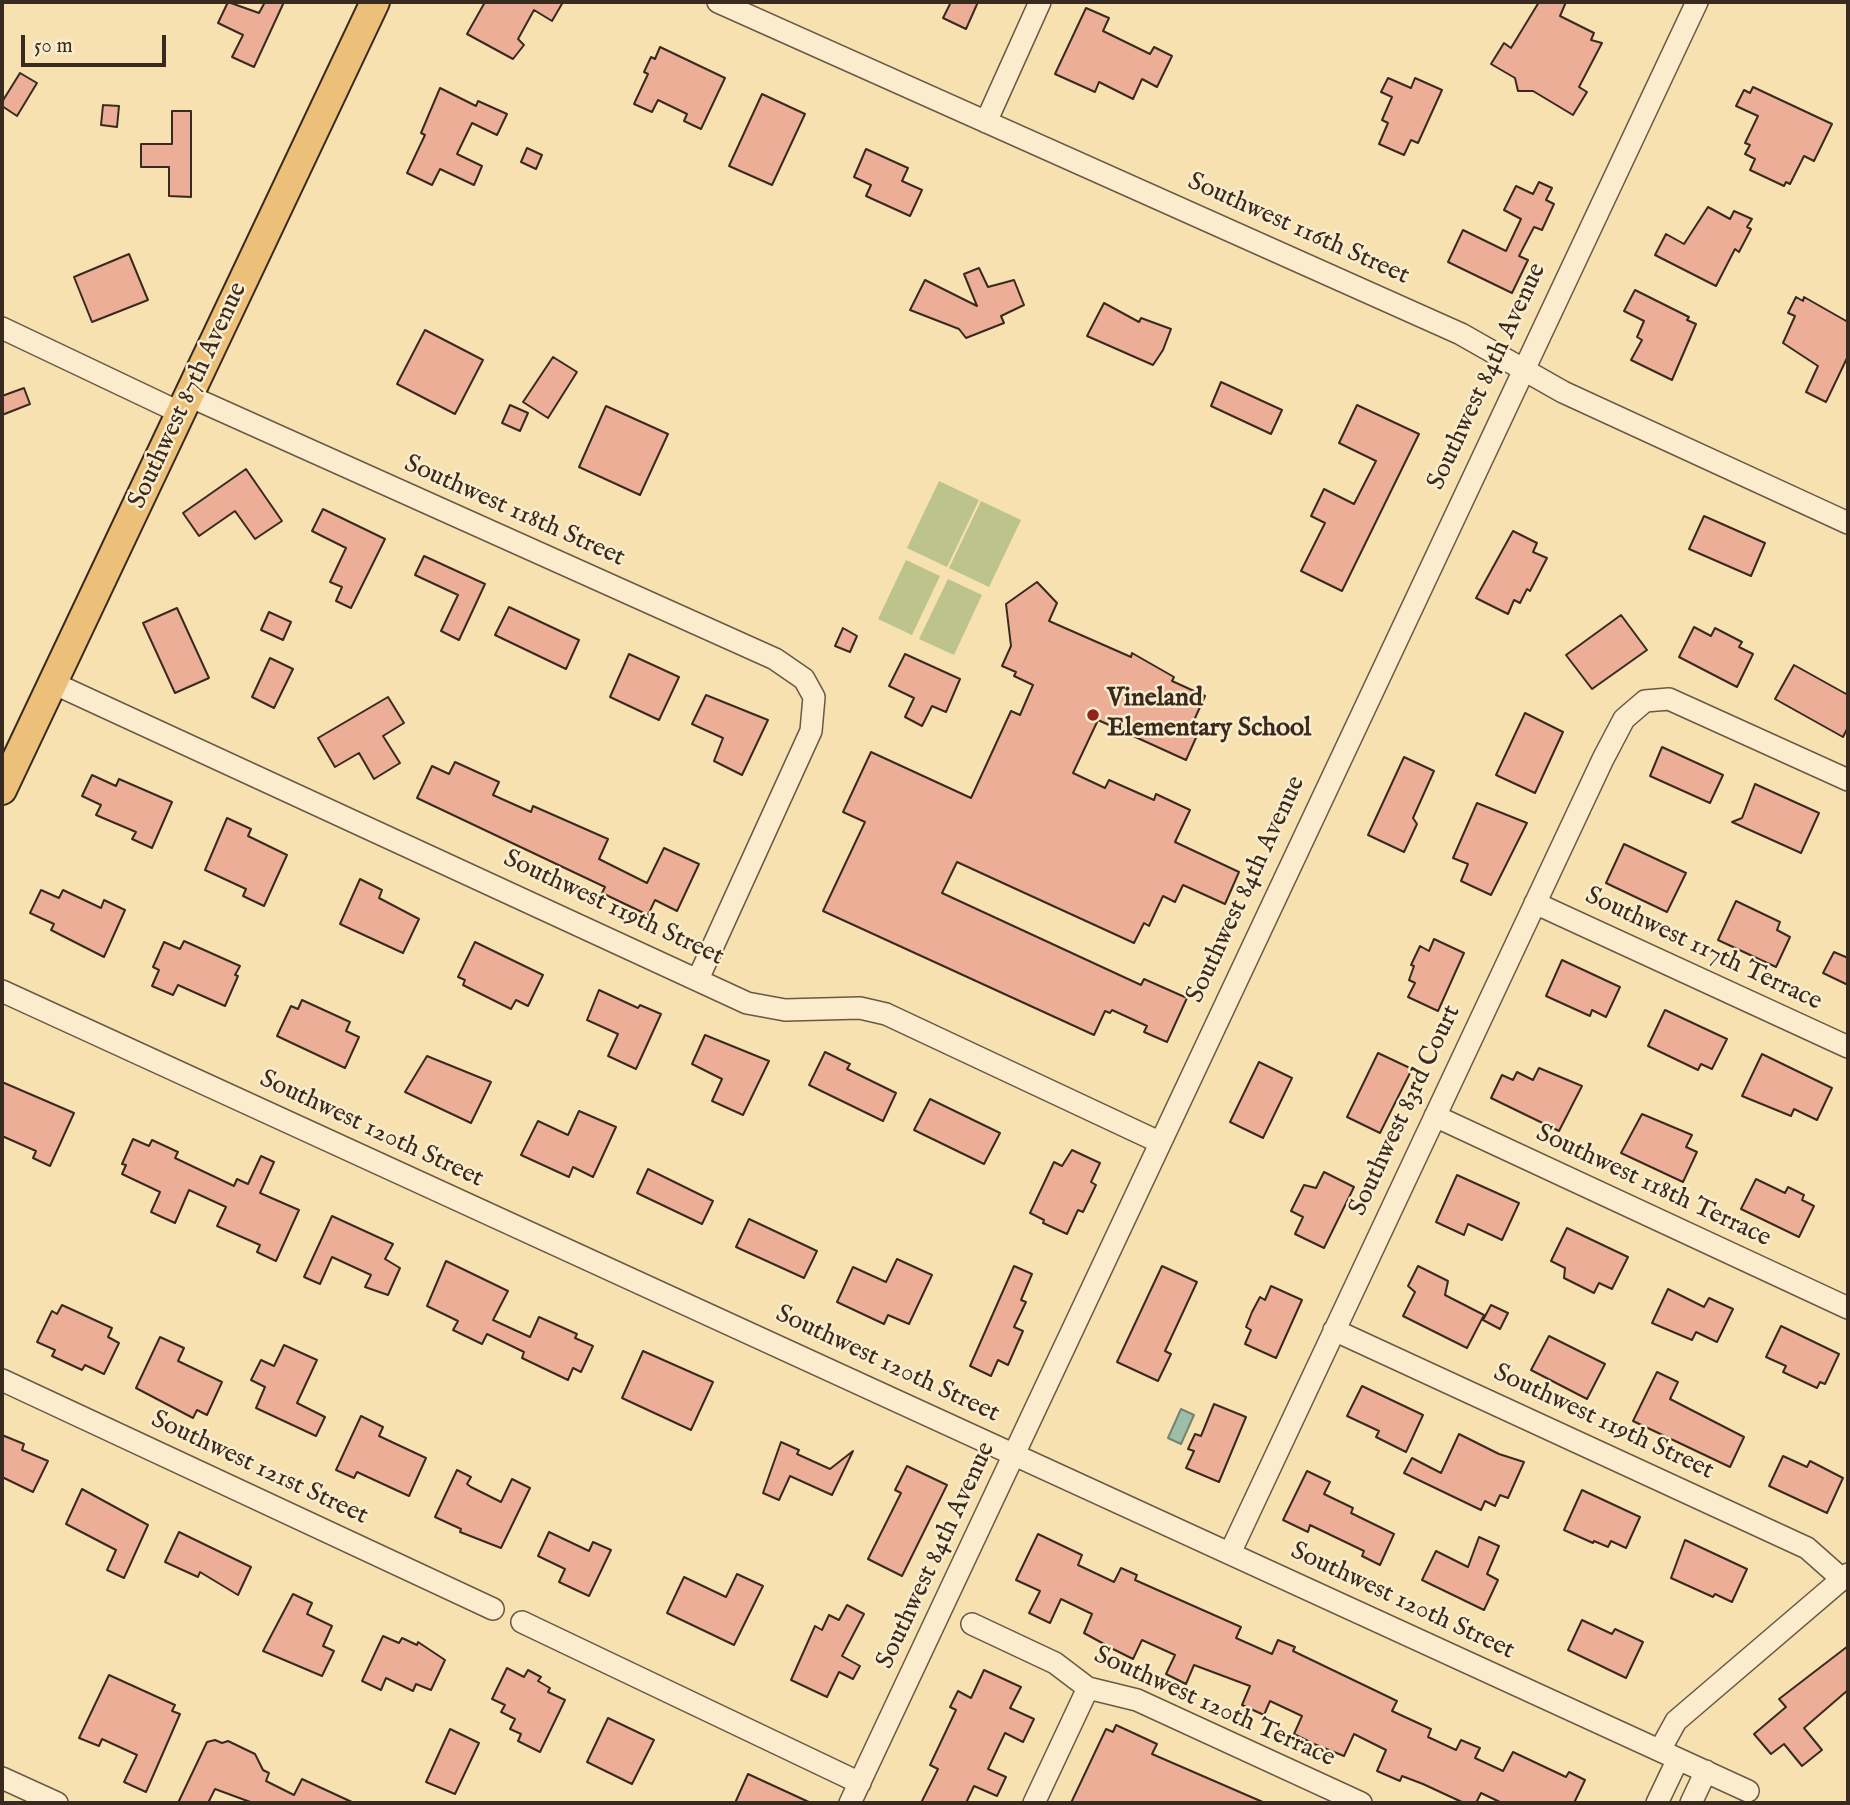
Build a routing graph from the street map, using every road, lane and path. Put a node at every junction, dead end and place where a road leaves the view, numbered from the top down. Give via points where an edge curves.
1 (374, 2) edge
2 (718, 2) edge
3 (1040, 2) edge
4 (1697, 2) edge
5 (986, 122) junction
6 (2, 328) edge
7 (1522, 368) junction
8 (185, 404) junction
9 (1848, 523) edge
10 (52, 683) junction
11 (1848, 780) edge
12 (2, 790) edge
13 (1535, 903) junction
14 (698, 979) junction
15 (2, 991) edge
16 (1848, 1047) edge
17 (1435, 1116) junction
18 (1159, 1142) junction
19 (1848, 1308) edge
20 (1334, 1329) junction
21 (2, 1380) edge
22 (1016, 1455) junction
23 (1230, 1553) junction
24 (1845, 1576) edge
25 (494, 1609) dead end
26 (522, 1622) dead end
27 (972, 1624) dead end
28 (1088, 1688) junction
29 (1669, 1755) junction
30 (1706, 1772) junction
31 (2, 1778) edge
32 (860, 1783) junction
33 (1748, 1791) dead end
34 (57, 1803) edge
35 (850, 1803) edge
36 (1034, 1803) edge
37 (1361, 1803) edge
38 (1657, 1803) edge
39 (1691, 1803) edge

1 - 8 main road, Southwest 87th Avenue
2 - 5 street, Southwest 116th Street
3 - 5 street
4 - 7 street, Southwest 84th Avenue
5 - 7 street, Southwest 116th Street via 1449,328
6 - 8 street, Southwest 118th Street
7 - 9 street, Southwest 116th Street via 1563,392
7 - 18 street, Southwest 84th Avenue
8 - 10 main road, Southwest 87th Avenue
8 - 14 street, Southwest 118th Street via 797,672 810,687 815,707 807,741
10 - 12 main road, Southwest 87th Avenue
10 - 14 street, Southwest 119th Street
11 - 13 street, Southwest 83rd Court via 1680,702 1645,701 1633,709 1617,732
13 - 16 street, Southwest 117th Terrace
13 - 17 street, Southwest 83rd Court
14 - 18 street, Southwest 119th Street via 765,1008 860,1008 886,1014
15 - 22 street, Southwest 120th Street
17 - 19 street, Southwest 118th Terrace
17 - 20 street, Southwest 83rd Court
18 - 22 street, Southwest 84th Avenue
20 - 23 street, Southwest 83rd Court
20 - 24 street, Southwest 119th Street via 1807,1548
21 - 25 street, Southwest 121st Street
22 - 23 street, Southwest 120th Street
22 - 32 street, Southwest 84th Avenue
23 - 29 street, Southwest 120th Street
24 - 29 street via 1676,1721
26 - 32 street
27 - 28 street, Southwest 120th Terrace via 1055,1663
28 - 36 street
28 - 37 street, Southwest 120th Terrace via 1137,1700
29 - 30 street, Southwest 120th Street
29 - 38 street
30 - 33 street, Southwest 120th Street
30 - 39 street
31 - 34 street
32 - 35 street, Southwest 84th Avenue

